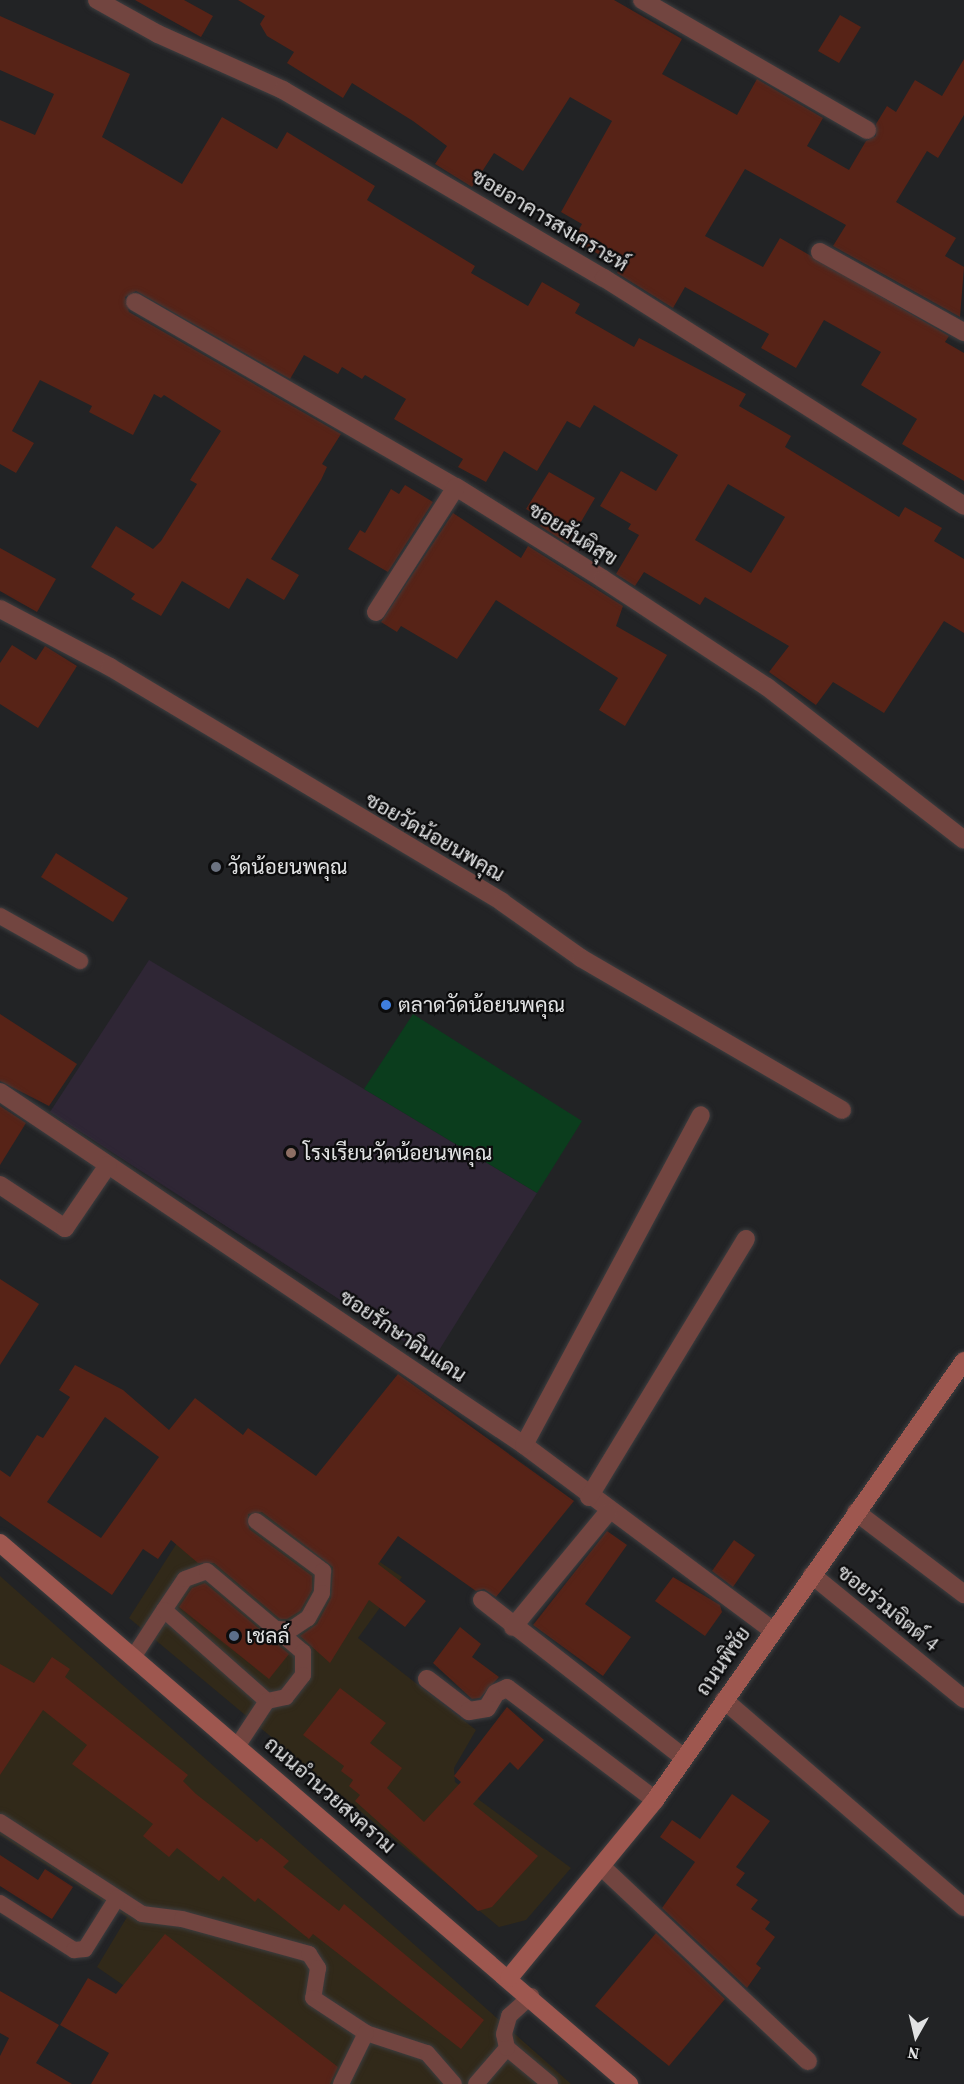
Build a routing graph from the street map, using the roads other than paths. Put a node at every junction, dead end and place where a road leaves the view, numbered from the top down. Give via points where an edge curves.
1 (97, 0) edge
2 (642, 0) edge
3 (867, 130) dead end
4 (820, 252) dead end
5 (135, 302) dead end
6 (964, 332) edge
7 (456, 487) junction
8 (964, 506) edge
9 (0, 609) edge
10 (376, 612) dead end
11 (964, 840) edge
12 (0, 916) edge
13 (80, 961) dead end
14 (0, 1092) edge
15 (842, 1110) dead end
16 (702, 1115) dead end
17 (108, 1165) junction
18 (0, 1185) edge
19 (746, 1239) dead end
20 (964, 1361) edge
21 (524, 1445) junction
22 (589, 1497) junction
23 (608, 1512) junction
24 (856, 1512) junction
25 (256, 1521) dead end
26 (0, 1543) edge
27 (812, 1575) junction
28 (964, 1594) edge
29 (482, 1600) dead end
30 (164, 1610) junction
31 (513, 1627) junction
32 (278, 1629) junction
33 (772, 1630) junction
34 (134, 1656) junction
35 (427, 1679) dead end
36 (964, 1699) edge
37 (724, 1700) junction
38 (267, 1701) junction
39 (238, 1745) junction
40 (684, 1758) junction
41 (655, 1800) junction
42 (0, 1822) edge
43 (602, 1867) junction
44 (117, 1898) junction
45 (0, 1903) edge
46 (964, 1907) edge
47 (509, 1978) junction
48 (531, 1996) junction
49 (366, 2033) junction
50 (507, 2048) junction
51 (808, 2061) dead end
52 (341, 2084) edge
53 (454, 2084) edge
54 (476, 2084) edge
55 (550, 2084) edge
56 (627, 2084) edge

1 - 8 street, ซอยอาคารสงเคราะห์ via 158,34 283,90 532,235
2 - 3 street
4 - 6 street
5 - 7 street, ซอยสันติสุข
7 - 10 street
7 - 11 street, ซอยสันติสุข via 767,687
9 - 15 street, ซอยวัดน้อยนพคุณ via 110,667 502,902 581,958
12 - 13 lane
14 - 17 street, ซอยรักษาดินแดน
16 - 21 street
17 - 18 street via 65,1228
17 - 21 street, ซอยรักษาดินแดน
19 - 22 street
20 - 24 street, ถนนพิชัย
21 - 22 street, ซอยรักษาดินแดน
22 - 23 street, ซอยรักษาดินแดน
23 - 31 street
23 - 33 street, ซอยรักษาดินแดน
24 - 27 street, ถนนพิชัย
24 - 28 street
25 - 32 lane via 324,1571 322,1593 308,1618 290,1630
26 - 34 street, ถนนอำนวยสงคราม
27 - 33 street, ถนนพิชัย
27 - 36 street, ซอยร่วมจิตต์ 4
29 - 31 street
30 - 32 lane via 185,1579 207,1571
30 - 34 lane
30 - 38 lane
31 - 40 street
32 - 38 lane via 303,1652 303,1675 286,1697
33 - 37 street, ถนนพิชัย
34 - 39 street, ถนนอำนวยสงคราม
35 - 41 street via 469,1711 487,1708 496,1693 507,1688
37 - 40 street, ถนนพิชัย
37 - 46 street
38 - 39 lane
39 - 47 street, ถนนอำนวยสงคราม
40 - 41 street, ถนนพิชัย
41 - 43 street, ถนนพิชัย
42 - 44 lane
43 - 47 street, ถนนพิชัย
43 - 51 street
44 - 45 lane via 85,1949 74,1950
44 - 49 lane via 142,1914 182,1919 309,1954 318,1968 313,1998
47 - 48 street, ถนนอำนวยสงคราม
48 - 50 lane via 509,2016 504,2034
48 - 56 street, ถนนอำนวยสงคราม
49 - 52 lane
49 - 53 lane via 427,2053
50 - 54 lane
50 - 55 lane

